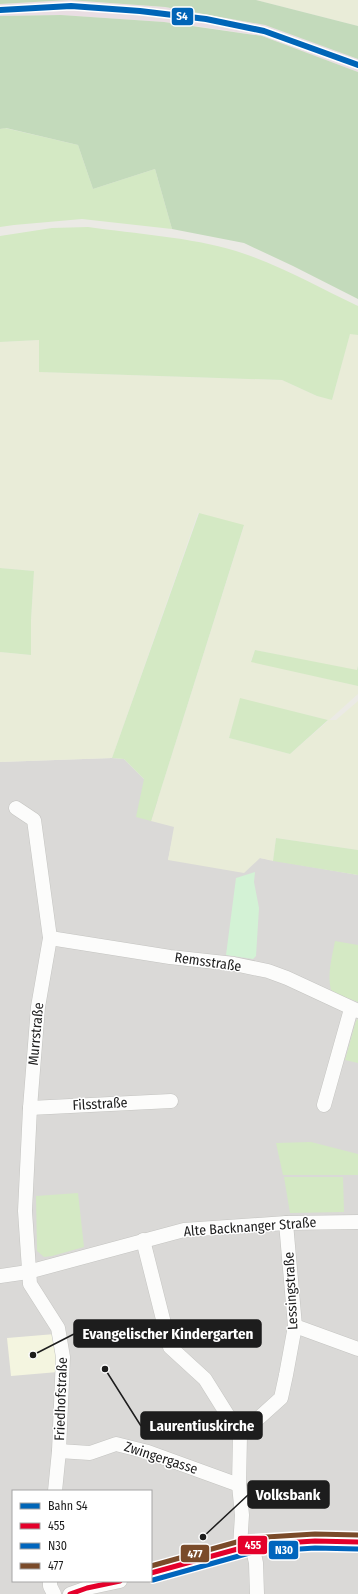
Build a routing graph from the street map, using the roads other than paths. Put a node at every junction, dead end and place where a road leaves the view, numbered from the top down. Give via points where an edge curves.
1 (16, 808) dead end
2 (50, 938) junction
3 (355, 1010) edge
4 (170, 1101) dead end
5 (324, 1105) dead end
6 (30, 1108) junction
7 (358, 1222) edge
8 (286, 1223) junction
9 (143, 1240) junction
10 (28, 1272) junction
11 (0, 1276) edge
12 (295, 1326) junction
13 (358, 1349) edge
14 (240, 1435) junction
15 (59, 1451) junction
16 (239, 1485) junction
17 (55, 1490) edge
18 (358, 1542) edge
19 (246, 1546) junction
20 (152, 1574) edge
21 (50, 1582) edge
22 (115, 1582) edge
23 (54, 1594) edge
24 (70, 1594) edge
25 (257, 1594) edge

1 - 2 street, Murrstraße via 34,820
2 - 3 street, Remsstraße via 268,971
2 - 6 street, Murrstraße via 38,1007
3 - 5 street
4 - 6 street, Filsstraße
6 - 10 street, Murrstraße via 25,1211
7 - 8 street, Alte Backnanger Straße
8 - 9 street, Alte Backnanger Straße via 184,1230
8 - 12 street, Lessingstraße
9 - 10 street, Alte Backnanger Straße
9 - 14 street via 170,1347 204,1379
10 - 11 street
10 - 15 street, Friedhofstraße via 30,1284 58,1328 63,1357
12 - 13 street
12 - 14 street, Lessingstraße via 281,1398
14 - 16 street
15 - 16 street, Zwingergasse via 90,1452 116,1444 148,1452
15 - 17 street, Friedhofstraße
16 - 19 street
18 - 19 street via 315,1541
19 - 20 street
19 - 25 street via 256,1563
21 - 23 street
22 - 24 street

